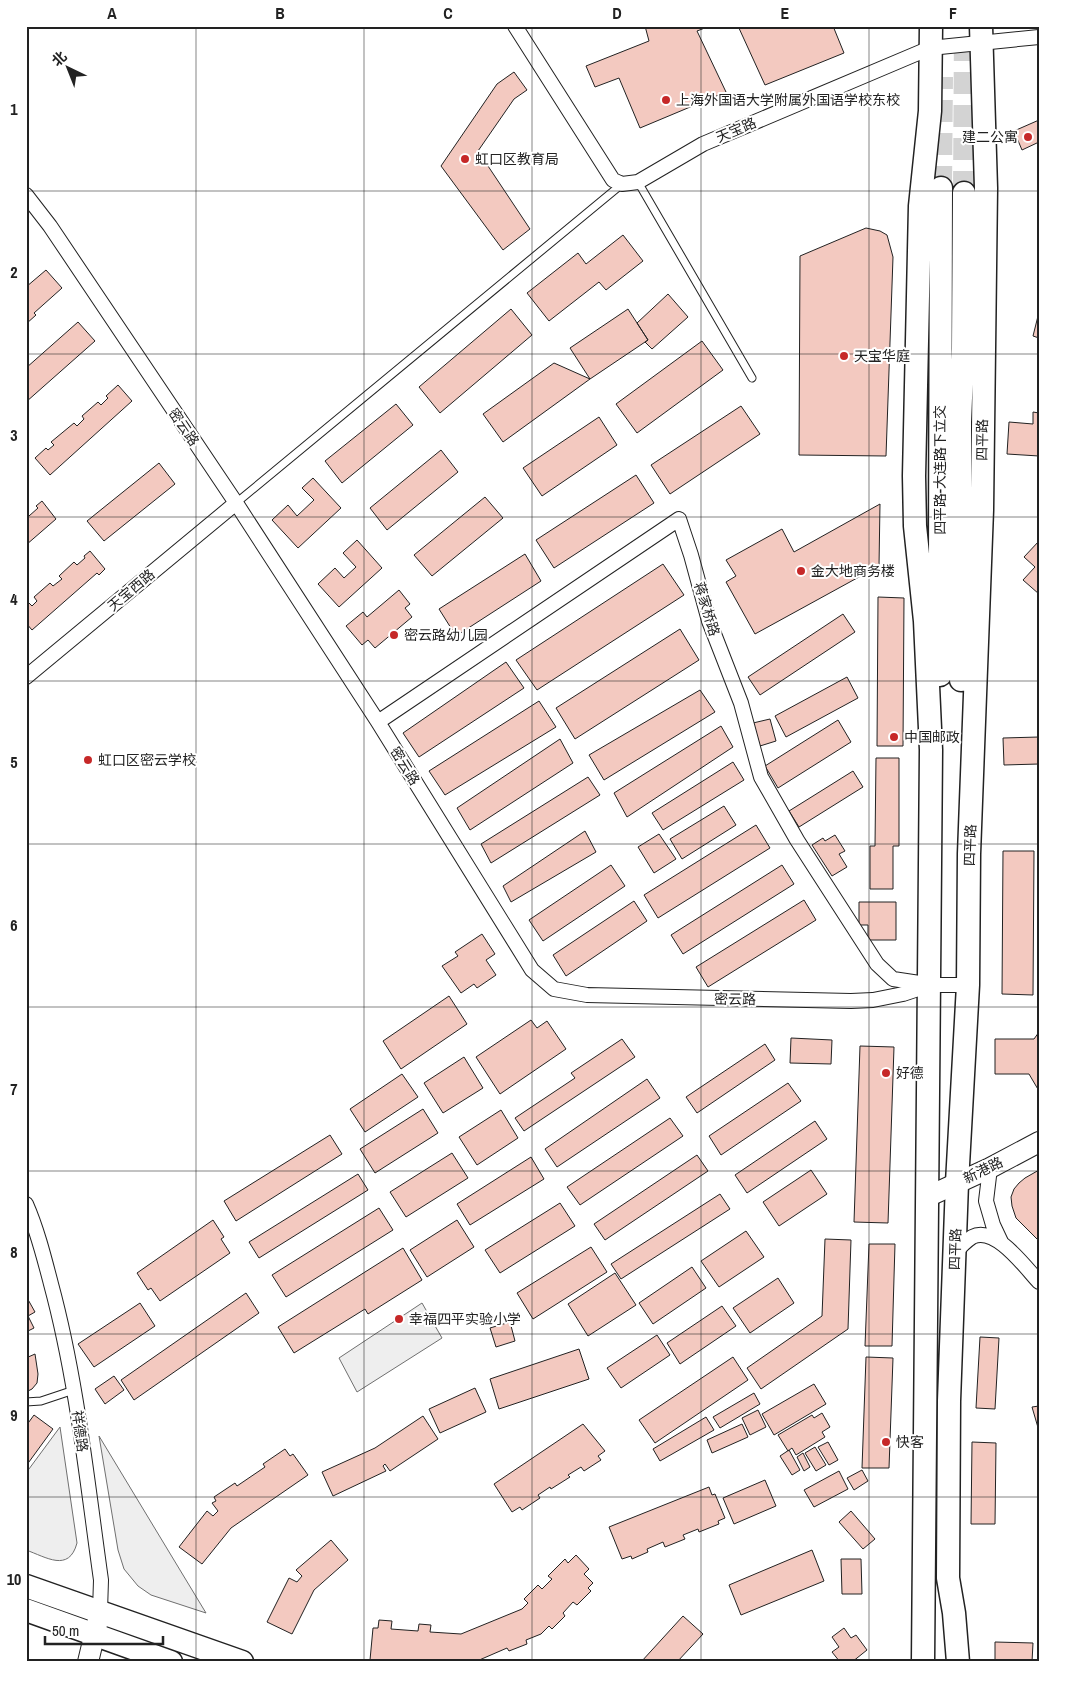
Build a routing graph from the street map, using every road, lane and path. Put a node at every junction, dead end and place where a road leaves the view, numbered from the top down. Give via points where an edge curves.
1 (515, 26) edge
2 (981, 35) edge
3 (931, 37) edge
4 (1039, 37) edge
5 (638, 182) junction
6 (622, 184) junction
7 (941, 188) tunnel mouth
8 (964, 193) tunnel mouth
9 (26, 195) edge
10 (752, 378) dead end
11 (236, 503) junction
12 (26, 677) edge
13 (378, 722) junction
14 (974, 739) junction
15 (931, 750) junction
16 (930, 985) junction
17 (968, 986) junction
18 (1039, 1142) edge
19 (990, 1168) junction
20 (957, 1183) junction
21 (927, 1197) junction
22 (26, 1204) edge
23 (1001, 1243) junction
24 (955, 1253) junction
25 (1039, 1282) edge
26 (74, 1390) junction
27 (26, 1402) edge
28 (26, 1586) edge
29 (26, 1610) edge
30 (100, 1611) junction
31 (95, 1634) junction
32 (88, 1662) edge
33 (171, 1662) edge
34 (242, 1662) edge
35 (923, 1662) edge
36 (958, 1662) edge

1 - 6 street via 613,180
2 - 3 street, 天宝路
2 - 4 street, 天宝路
2 - 14 main road, 四平路 via 986,188 982,510
3 - 5 street, 天宝路 via 704,144
3 - 15 main road, 四平路 via 930,111 920,206 914,476
5 - 6 street, 天宝路
5 - 10 lane
6 - 11 lane
7 - 15 main road, 四平路-大连路下立交 via 940,564 943,625
8 - 14 main road, 四平路-大连路下立交 via 960,422 961,692
9 - 11 street, 密云路
11 - 12 street, 天宝西路
11 - 13 street, 密云路
13 - 16 street, 密云路 via 532,970 554,989 586,995 851,1001 903,994
13 - 16 street, 蒋家桥路 via 678,519 709,622 740,703 761,777 796,840 876,964 893,979
14 - 17 main road, 四平路
15 - 16 main road, 四平路
16 - 17 street, 密云路
16 - 21 main road, 四平路
17 - 20 main road, 四平路
18 - 19 street, 新港路
19 - 20 street, 新港路
19 - 23 street via 986,1201
20 - 21 street, 新港路
20 - 24 main road, 四平路
21 - 35 main road, 四平路
22 - 26 street, 祥德路 via 58,1311
23 - 24 street via 982,1234 972,1237
23 - 25 street
24 - 36 main road, 四平路 via 948,1401 948,1578
26 - 27 lane via 41,1401
26 - 30 street, 祥德路 via 101,1580
28 - 30 main road
29 - 31 main road
30 - 31 street, 祥德路
30 - 34 main road
31 - 32 street, 祥德路
31 - 33 main road

